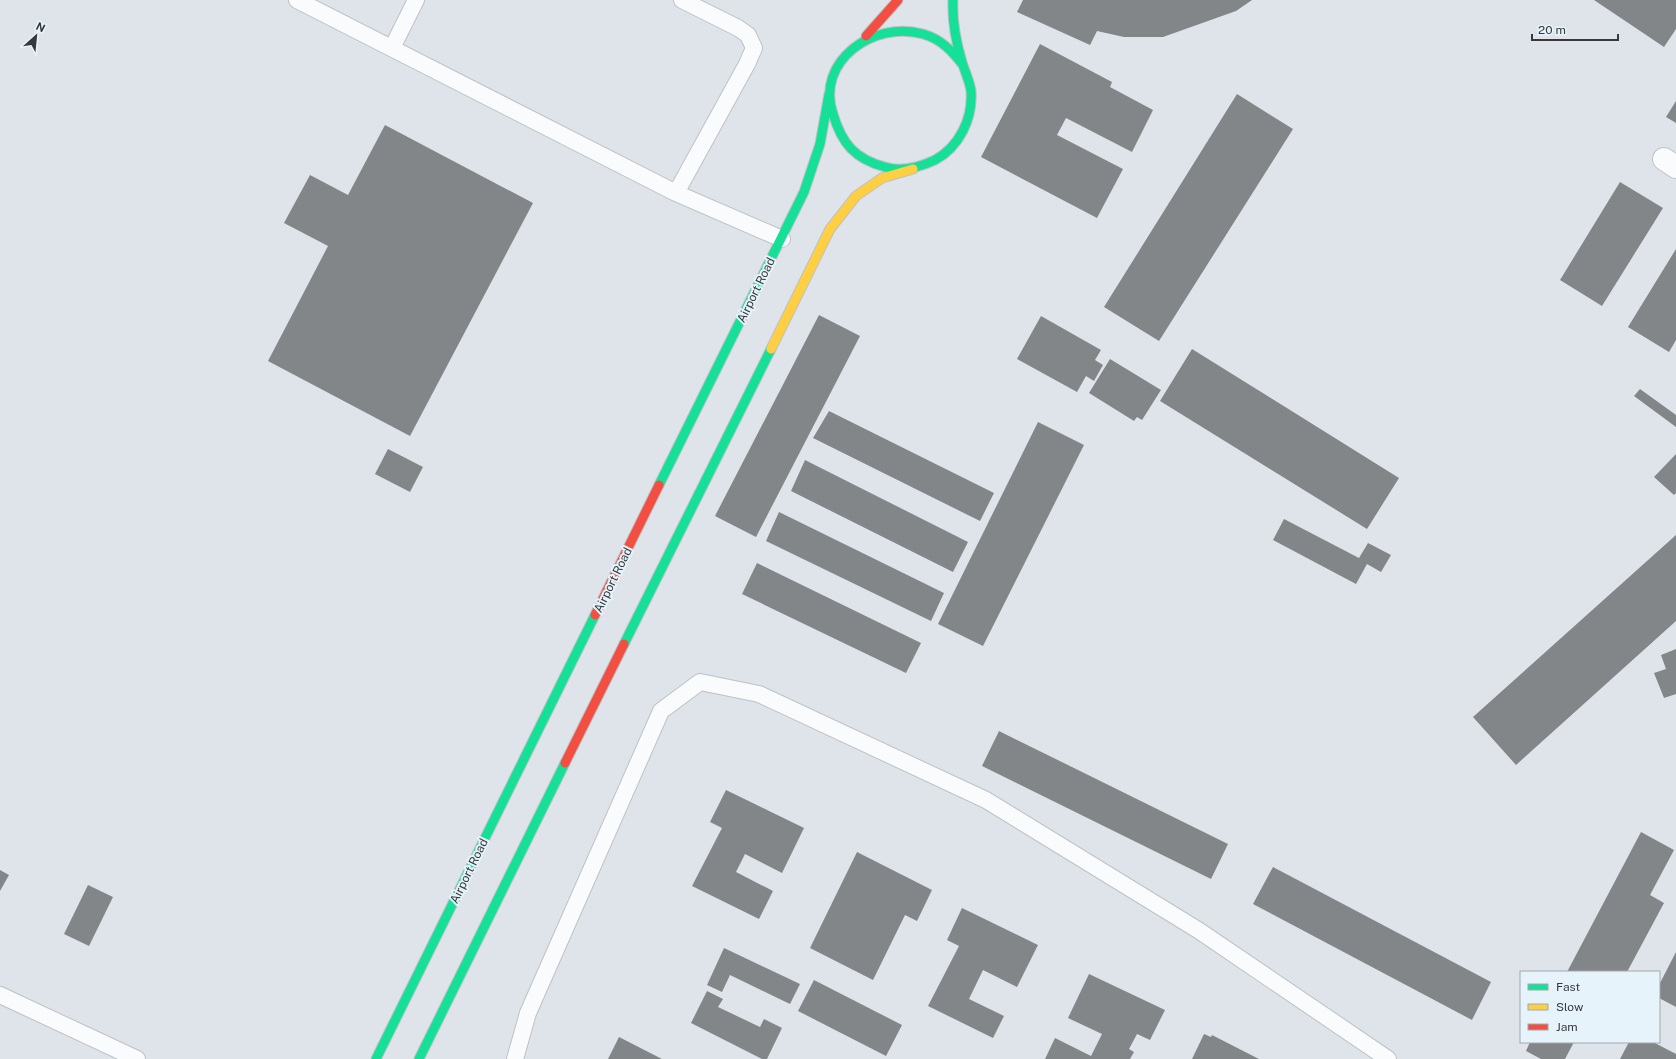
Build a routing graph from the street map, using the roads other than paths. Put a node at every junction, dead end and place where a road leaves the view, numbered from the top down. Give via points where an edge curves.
1 (297, 0) edge
2 (416, 0) edge
3 (682, 0) edge
4 (898, 0) edge
5 (953, 0) edge
6 (864, 38) junction
7 (392, 48) junction
8 (963, 66) junction
9 (829, 94) junction
10 (913, 169) junction
11 (676, 193) junction
12 (782, 239) junction
13 (0, 995) edge
14 (137, 1059) edge
15 (376, 1059) edge
16 (419, 1059) edge
17 (515, 1059) edge
18 (1388, 1059) edge

1 - 7 lane
2 - 7 lane
3 - 11 lane via 738,28 748,35 754,48
4 - 6 main road
5 - 8 main road via 952,19
6 - 8 main road via 886,29 908,28 930,35 949,48
6 - 9 main road via 847,52 834,72
7 - 11 lane
8 - 10 main road via 971,91 969,118 964,129 958,141 938,159
9 - 10 main road via 833,120 842,137 864,160 888,168
9 - 12 main road, Airport Road via 827,120 816,158 804,192
10 - 16 main road via 882,178 856,196 830,229
11 - 12 lane
12 - 15 main road, Airport Road
13 - 14 lane
17 - 18 lane via 528,1013 661,711 700,682 759,694 986,800 1198,930

